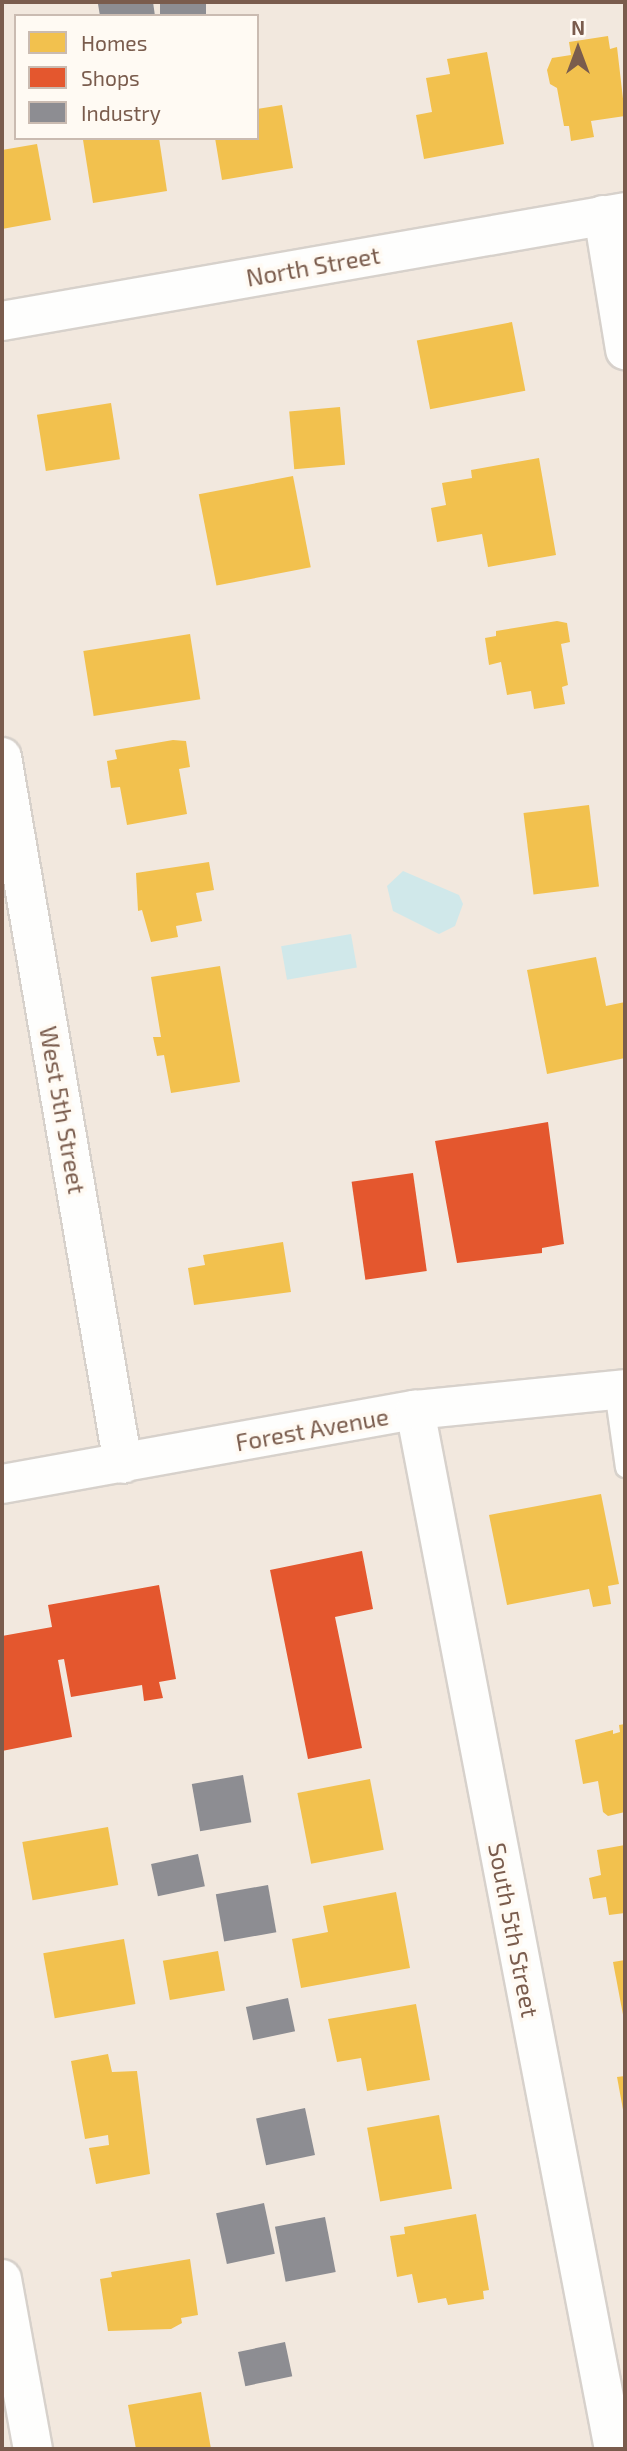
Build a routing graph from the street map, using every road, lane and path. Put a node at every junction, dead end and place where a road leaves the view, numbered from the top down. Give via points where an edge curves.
1 (614, 214) edge
2 (2, 321) edge
3 (625, 350) edge
4 (2, 757) edge
5 (620, 1390) edge
6 (415, 1410) junction
7 (123, 1464) junction
8 (625, 1468) edge
9 (2, 1484) edge
10 (2, 2279) edge
11 (33, 2449) edge
12 (614, 2449) edge

1 - 2 street, North Street
1 - 3 street
4 - 7 street, West 5th Street
5 - 6 street, Forest Avenue
5 - 8 lane
6 - 7 street, Forest Avenue
6 - 12 street, South 5th Street
7 - 9 street, Forest Avenue
10 - 11 street

